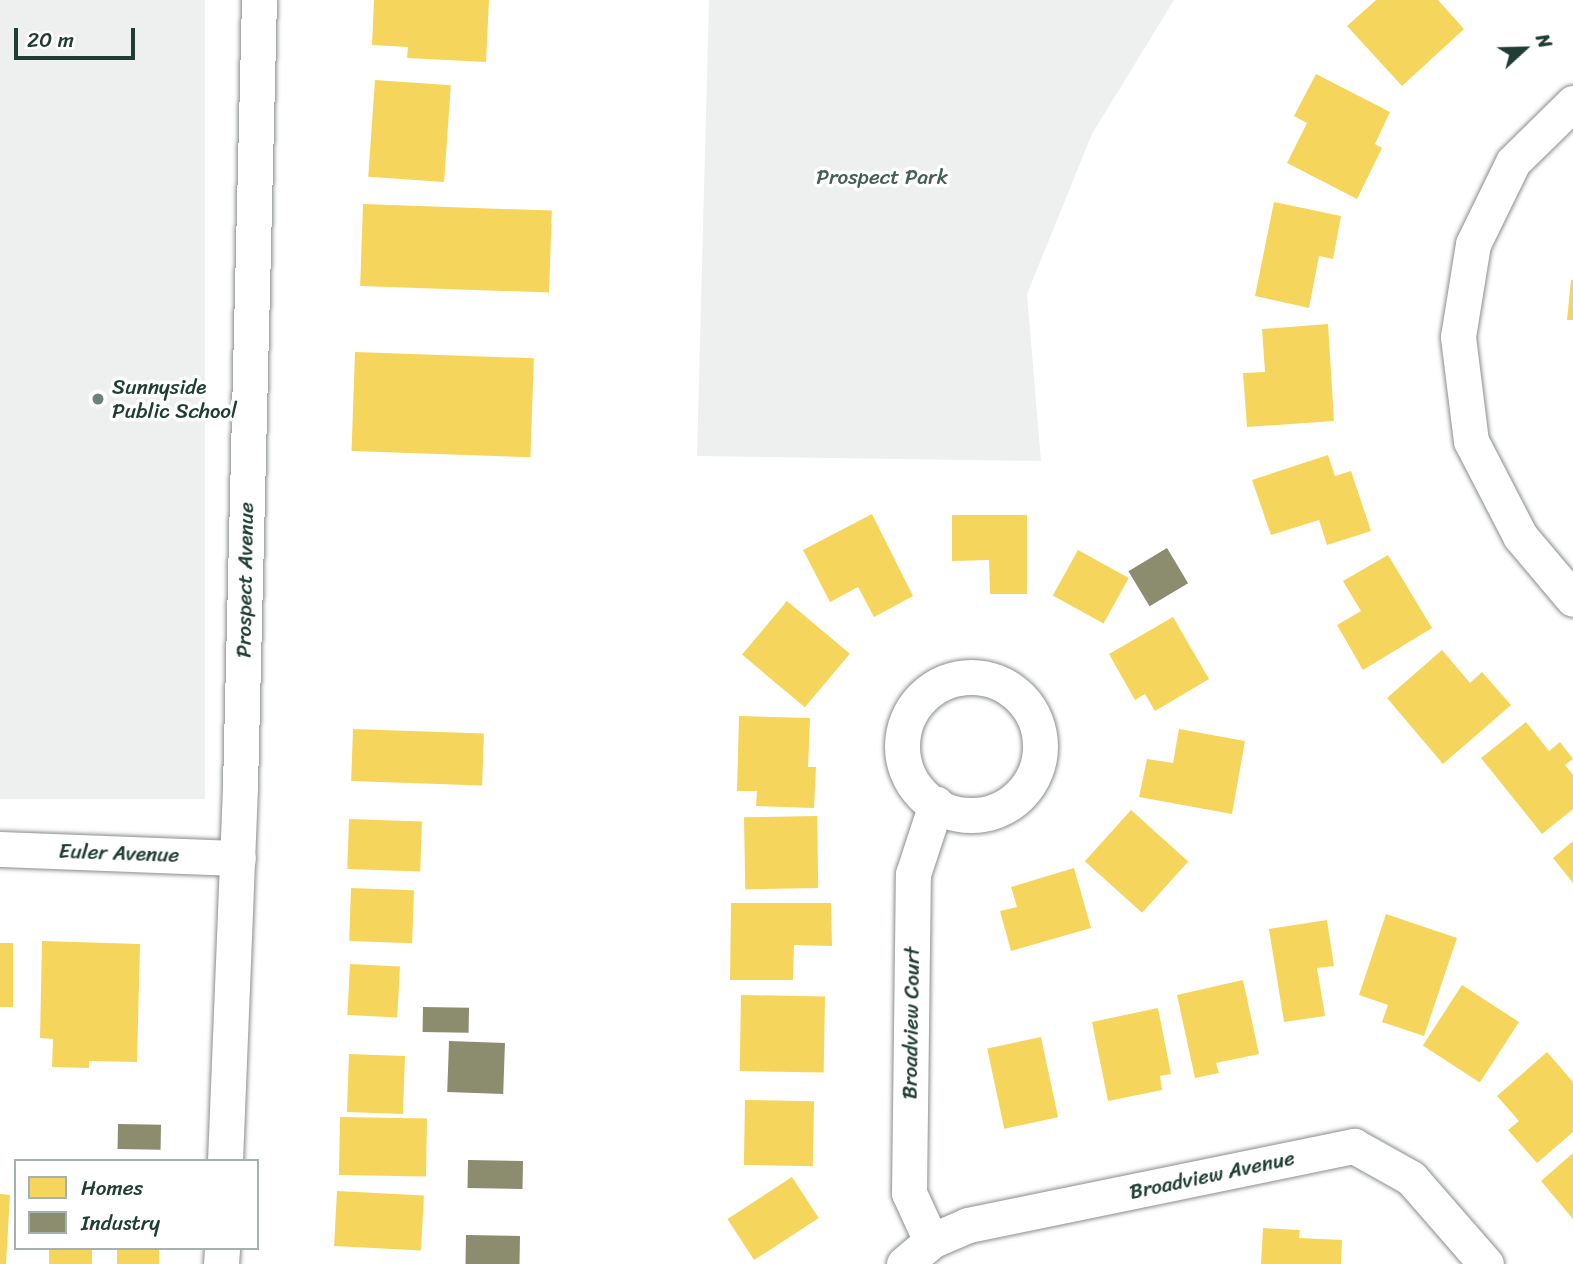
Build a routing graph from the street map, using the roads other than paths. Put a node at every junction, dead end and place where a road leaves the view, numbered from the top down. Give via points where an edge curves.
1 (259, 0) edge
2 (1573, 103) edge
3 (1573, 599) edge
4 (936, 804) dead end
5 (0, 849) edge
6 (238, 858) junction
7 (225, 1159) edge
8 (931, 1241) junction
9 (904, 1264) edge
10 (1486, 1264) edge

1 - 6 street, Prospect Avenue
2 - 3 street via 1513,162 1473,244 1458,337 1471,441 1520,536
4 - 8 street, Broadview Court via 913,874 909,1193
5 - 6 street, Euler Avenue
6 - 7 street, Prospect Avenue
8 - 9 street, Broadview Avenue
8 - 10 street, Broadview Avenue via 968,1225 1354,1146 1411,1178

